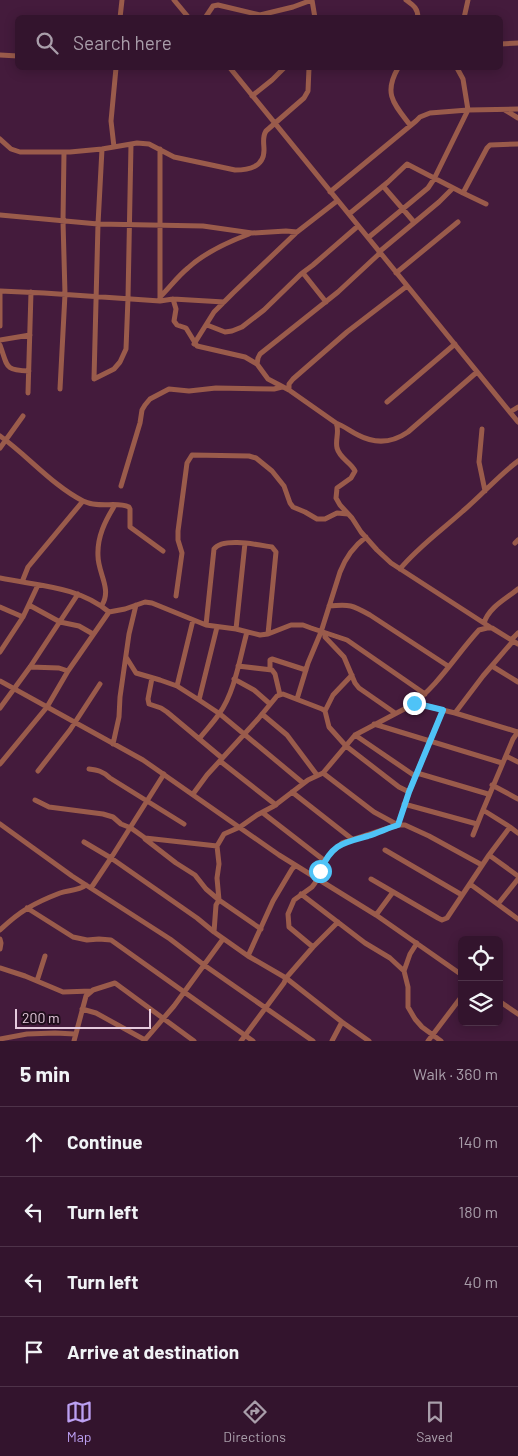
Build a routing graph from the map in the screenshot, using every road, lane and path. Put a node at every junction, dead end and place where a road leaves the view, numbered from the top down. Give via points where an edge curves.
1 (122, 0) edge
2 (174, 0) edge
3 (312, 0) edge
4 (406, 0) edge
5 (468, 0) edge
6 (120, 15) edge
7 (186, 15) edge
8 (208, 15) edge
9 (260, 15) edge
10 (260, 15) edge
11 (314, 15) edge
12 (417, 15) edge
13 (465, 15) edge
14 (518, 43) edge
15 (503, 44) edge
16 (0, 56) edge
17 (15, 56) edge
18 (116, 70) edge
19 (232, 70) edge
20 (282, 70) edge
21 (309, 70) edge
22 (397, 70) edge
23 (458, 70) edge
24 (252, 96) junction
25 (505, 109) junction
26 (518, 109) edge
27 (468, 110) junction
28 (518, 118) edge
29 (275, 123) junction
30 (410, 125) junction
31 (0, 139) edge
32 (131, 144) junction
33 (518, 144) edge
34 (114, 147) junction
35 (102, 149) junction
36 (160, 149) junction
37 (64, 152) junction
38 (434, 179) junction
39 (383, 186) junction
40 (453, 188) junction
41 (330, 192) junction
42 (463, 193) junction
43 (337, 201) junction
44 (486, 204) dead end
45 (402, 210) junction
46 (349, 214) junction
47 (0, 215) edge
48 (63, 221) junction
49 (414, 222) junction
50 (458, 222) dead end
51 (98, 224) junction
52 (129, 224) junction
53 (161, 225) junction
54 (358, 226) junction
55 (297, 232) junction
56 (252, 233) junction
57 (369, 237) junction
58 (380, 252) junction
59 (303, 272) junction
60 (396, 273) junction
61 (407, 286) junction
62 (31, 292) junction
63 (0, 293) edge
64 (65, 294) junction
65 (96, 297) junction
66 (128, 298) junction
67 (160, 298) junction
68 (173, 299) junction
69 (224, 302) junction
70 (326, 302) junction
71 (207, 325) junction
72 (0, 326) edge
73 (30, 335) junction
74 (0, 340) edge
75 (194, 344) junction
76 (455, 344) junction
77 (0, 345) edge
78 (2, 357) edge
79 (258, 364) junction
80 (29, 371) junction
81 (477, 372) junction
82 (282, 387) junction
83 (60, 389) dead end
84 (289, 390) junction
85 (28, 393) dead end
86 (387, 402) dead end
87 (518, 406) edge
88 (510, 412) junction
89 (24, 416) dead end
90 (336, 422) junction
91 (518, 422) edge
92 (482, 428) dead end
93 (0, 436) edge
94 (6, 440) junction
95 (0, 448) edge
96 (518, 461) edge
97 (122, 486) dead end
98 (485, 491) junction
99 (83, 501) junction
100 (115, 505) junction
101 (349, 514) junction
102 (366, 537) junction
103 (245, 544) junction
104 (163, 550) dead end
105 (400, 569) junction
106 (0, 578) edge
107 (22, 582) junction
108 (38, 585) junction
109 (518, 589) edge
110 (78, 594) junction
111 (176, 596) dead end
112 (29, 605) junction
113 (102, 605) junction
114 (136, 605) junction
115 (329, 606) junction
116 (0, 607) edge
117 (109, 612) junction
118 (23, 617) junction
119 (193, 620) junction
120 (60, 622) junction
121 (484, 624) junction
122 (206, 625) junction
123 (217, 627) junction
124 (492, 628) junction
125 (236, 629) junction
126 (247, 632) junction
127 (323, 632) junction
128 (518, 632) edge
129 (93, 634) junction
130 (268, 634) junction
131 (514, 641) edge
132 (3, 642) edge
133 (0, 652) edge
134 (126, 657) junction
135 (238, 666) junction
136 (448, 666) junction
137 (492, 666) junction
138 (30, 667) junction
139 (270, 669) junction
140 (306, 670) junction
141 (68, 671) junction
142 (352, 675) junction
143 (152, 678) junction
144 (234, 679) junction
145 (0, 681) edge
146 (518, 682) edge
147 (100, 684) dead end
148 (177, 686) junction
149 (15, 688) junction
150 (280, 694) junction
151 (425, 694) junction
152 (297, 698) junction
153 (199, 700) junction
154 (414, 703) junction
155 (270, 704) junction
156 (47, 707) junction
157 (0, 708) edge
158 (443, 710) junction
159 (325, 711) junction
160 (456, 713) junction
161 (220, 714) junction
162 (262, 714) junction
163 (395, 714) junction
164 (75, 722) junction
165 (374, 724) junction
166 (518, 732) edge
167 (244, 734) junction
168 (355, 735) junction
169 (199, 739) junction
170 (430, 741) junction
171 (113, 744) junction
172 (346, 746) junction
173 (506, 756) junction
174 (221, 760) junction
175 (518, 762) edge
176 (502, 763) junction
177 (0, 764) edge
178 (88, 769) dead end
179 (38, 771) dead end
180 (164, 774) junction
181 (320, 774) junction
182 (416, 775) junction
183 (303, 783) junction
184 (492, 785) junction
185 (292, 792) junction
186 (409, 792) junction
187 (193, 794) junction
188 (488, 794) junction
189 (518, 799) edge
190 (35, 800) dead end
191 (147, 800) junction
192 (404, 804) junction
193 (276, 805) junction
194 (482, 810) junction
195 (263, 813) junction
196 (184, 824) dead end
197 (477, 824) junction
198 (398, 825) junction
199 (1, 827) edge
200 (240, 827) junction
201 (510, 827) junction
202 (131, 828) junction
203 (518, 833) edge
204 (473, 835) dead end
205 (145, 838) junction
206 (352, 839) junction
207 (84, 842) dead end
208 (218, 846) junction
209 (385, 850) dead end
210 (489, 855) junction
211 (111, 858) junction
212 (325, 860) junction
213 (482, 865) junction
214 (295, 866) junction
215 (518, 877) edge
216 (316, 880) junction
217 (371, 880) dead end
218 (470, 884) junction
219 (89, 887) junction
220 (392, 892) junction
221 (301, 894) junction
222 (462, 895) junction
223 (219, 900) junction
224 (498, 904) junction
225 (27, 908) junction
226 (376, 914) junction
227 (518, 918) edge
228 (338, 922) junction
229 (260, 929) junction
230 (0, 930) edge
231 (214, 932) junction
232 (223, 939) junction
233 (0, 940) edge
234 (417, 943) junction
235 (313, 947) junction
236 (0, 949) edge
237 (45, 956) dead end
238 (248, 956) junction
239 (204, 965) junction
240 (0, 968) edge
241 (404, 971) junction
242 (458, 972) edge
243 (286, 978) junction
244 (37, 981) junction
245 (184, 991) junction
246 (91, 992) junction
247 (458, 1001) edge
248 (503, 1004) edge
249 (82, 1009) junction
250 (265, 1009) junction
251 (518, 1014) edge
252 (164, 1018) junction
253 (342, 1022) junction
254 (75, 1034) junction
255 (433, 1035) junction
256 (243, 1038) edge
257 (0, 1039) edge
258 (74, 1041) edge
259 (145, 1041) edge
260 (194, 1041) edge
261 (253, 1041) edge
262 (313, 1041) edge
263 (332, 1041) edge
264 (369, 1041) edge
265 (428, 1041) edge
266 (441, 1041) edge

1 - 6 street
2 - 7 street
3 - 9 street
3 - 11 street
4 - 12 street via 416,8
5 - 13 street
8 - 10 street via 213,6 218,5
14 - 15 street
16 - 17 street
18 - 34 street via 112,121
19 - 24 street
20 - 24 street
21 - 29 street via 308,91 304,98
22 - 30 street via 391,96
23 - 27 street via 463,79
24 - 29 street
25 - 26 street
25 - 27 street
25 - 28 street
27 - 30 street via 430,113
27 - 38 street
29 - 36 street via 264,134 263,158 258,165 245,170 174,157
29 - 41 street
30 - 41 street
31 - 37 street via 20,152
32 - 34 street
32 - 36 street via 149,144
32 - 52 street
33 - 42 street via 490,145
34 - 35 street
35 - 37 street
35 - 51 street
36 - 53 street
37 - 48 street
38 - 39 street via 407,164
38 - 40 street
38 - 45 street
39 - 45 street
39 - 46 street
40 - 42 street
40 - 49 street
41 - 43 street
42 - 44 street
43 - 46 street
43 - 55 street
45 - 49 street
45 - 57 street
46 - 54 street
47 - 48 street
48 - 51 street
48 - 64 street
49 - 58 street
50 - 60 street
51 - 52 street
51 - 65 street
52 - 53 street
52 - 66 street
53 - 56 street via 203,226
53 - 67 street
54 - 57 street
54 - 59 street
55 - 56 street
55 - 69 street
56 - 67 street via 202,257 188,267
57 - 58 street
58 - 60 street
58 - 70 street
59 - 70 street
59 - 71 street via 242,327 225,332
60 - 61 street
61 - 76 street
61 - 84 street via 293,379
62 - 63 street
62 - 64 street
62 - 73 street
63 - 72 street
64 - 65 street
64 - 83 street
65 - 66 street
65 - 66 street via 94,379 114,368 126,350
66 - 67 street
67 - 68 street
68 - 69 street
68 - 75 street via 176,309 174,322 186,328
69 - 71 street
70 - 79 street via 260,354
71 - 75 street
73 - 74 street
73 - 80 street
75 - 79 street via 245,357
76 - 81 street
76 - 86 street
77 - 78 street
78 - 80 street via 13,370
79 - 82 street via 268,378
80 - 85 street
81 - 88 street
81 - 90 street via 398,438 370,439
82 - 84 street
82 - 97 street via 169,389 150,399 142,410
84 - 90 street
87 - 88 street
88 - 91 street
89 - 94 street
90 - 101 street via 337,450 355,471 337,488 336,493 338,502
92 - 98 street via 479,462
93 - 94 street
94 - 95 street
94 - 99 street
96 - 98 street
98 - 105 street
99 - 100 street via 99,506
99 - 107 street via 28,566
100 - 104 street via 129,507 130,528
100 - 113 street via 101,532 98,554 105,583
101 - 102 street
101 - 111 street via 336,513 325,520 317,520 293,507 284,486 256,458 192,455 187,462 177,535 182,553
102 - 105 street
102 - 115 street via 344,563
103 - 122 street via 221,544 214,549
103 - 125 street
103 - 130 street via 272,547 276,552
105 - 121 street
106 - 107 street
107 - 108 street
108 - 110 street
108 - 112 street
109 - 121 street via 487,615
110 - 113 street
110 - 120 street
112 - 118 street
112 - 120 street
113 - 117 street
114 - 117 street
114 - 119 street via 152,603
114 - 134 street
115 - 127 street
115 - 136 street via 346,604 357,608
116 - 118 street
117 - 129 street
118 - 132 street
119 - 122 street
119 - 148 street
120 - 129 street via 79,626
120 - 138 street
121 - 124 street
122 - 123 street
123 - 125 street
123 - 153 street
124 - 131 street
124 - 136 street via 479,630
125 - 126 street
126 - 130 street
126 - 135 street
127 - 130 street via 303,625 291,625
127 - 140 street
127 - 142 street via 344,658
127 - 151 street via 354,644
128 - 131 street
129 - 141 street
131 - 137 street
132 - 133 street
134 - 143 street via 136,673
134 - 171 street
135 - 139 street
135 - 144 street
136 - 151 street
137 - 146 street
137 - 160 street
138 - 141 street
138 - 149 street
139 - 140 street via 272,658
139 - 150 street via 275,674
140 - 152 street
141 - 156 street
142 - 159 street
142 - 163 street via 359,688
143 - 148 street
143 - 169 street via 149,704 167,712
144 - 155 street
144 - 161 street
145 - 149 street
147 - 164 street
148 - 153 street
149 - 156 street
149 - 157 street
150 - 152 street
150 - 155 street
151 - 154 street
152 - 159 street
153 - 161 street
154 - 158 street
154 - 163 street
155 - 162 street
156 - 164 street
156 - 177 street
158 - 160 street
158 - 170 street
159 - 172 street via 329,727
160 - 166 street
161 - 167 street
161 - 169 street
162 - 167 street
162 - 181 street via 287,736
163 - 165 street
164 - 171 street
164 - 179 street
165 - 168 street
165 - 170 street
166 - 173 street
167 - 174 street
167 - 183 street
168 - 172 street
168 - 182 street
169 - 174 street
170 - 176 street
170 - 182 street
171 - 180 street
172 - 181 street
172 - 186 street
173 - 175 street
173 - 176 street
174 - 187 street
174 - 193 street
176 - 184 street
178 - 191 street via 100,770
180 - 187 street
180 - 191 street
181 - 183 street
181 - 198 street
182 - 186 street
182 - 188 street
183 - 185 street
184 - 188 street
184 - 189 street
185 - 193 street
185 - 206 street
186 - 192 street
187 - 200 street
188 - 194 street
190 - 202 street via 49,807 103,814
191 - 196 street
191 - 202 street
192 - 197 street
192 - 198 street
193 - 195 street
194 - 197 street
194 - 201 street
195 - 200 street
195 - 212 street
197 - 204 street
198 - 206 street
198 - 213 street via 429,836
199 - 219 street
200 - 208 street via 224,834
200 - 214 street
201 - 203 street
201 - 210 street
202 - 205 street
202 - 211 street
205 - 208 street
205 - 223 street via 195,875
206 - 212 street via 342,843
207 - 211 street
208 - 223 street
209 - 222 street
210 - 213 street
210 - 215 street
211 - 219 street
211 - 231 street
212 - 216 street
213 - 218 street
214 - 216 street
214 - 229 street
215 - 224 street
216 - 221 street
216 - 226 street
217 - 220 street
218 - 222 street
218 - 224 street
219 - 225 street via 62,892
219 - 239 street
220 - 222 street via 442,920 447,918
220 - 226 street
221 - 228 street
221 - 235 street via 290,907 289,927
223 - 229 street
223 - 231 street
224 - 227 street
225 - 230 street
225 - 245 street via 73,937 111,940
226 - 234 street
228 - 235 street
228 - 241 street
229 - 238 street
231 - 232 street
232 - 238 street
232 - 239 street
233 - 236 street
234 - 241 street
234 - 242 street
235 - 243 street
237 - 244 street
238 - 243 street
239 - 245 street
239 - 250 street
240 - 244 street
241 - 255 street via 409,1009 414,1019
243 - 250 street
243 - 253 street
244 - 246 street via 63,992
245 - 252 street
245 - 256 street
246 - 249 street via 86,996
246 - 252 street via 115,983
247 - 255 street
248 - 251 street
249 - 254 street
249 - 259 street via 96,1013
250 - 256 street
250 - 262 street
252 - 259 street
252 - 260 street
253 - 263 street
253 - 264 street
254 - 257 street via 27,1034
254 - 258 street
255 - 265 street
255 - 266 street
256 - 261 street

